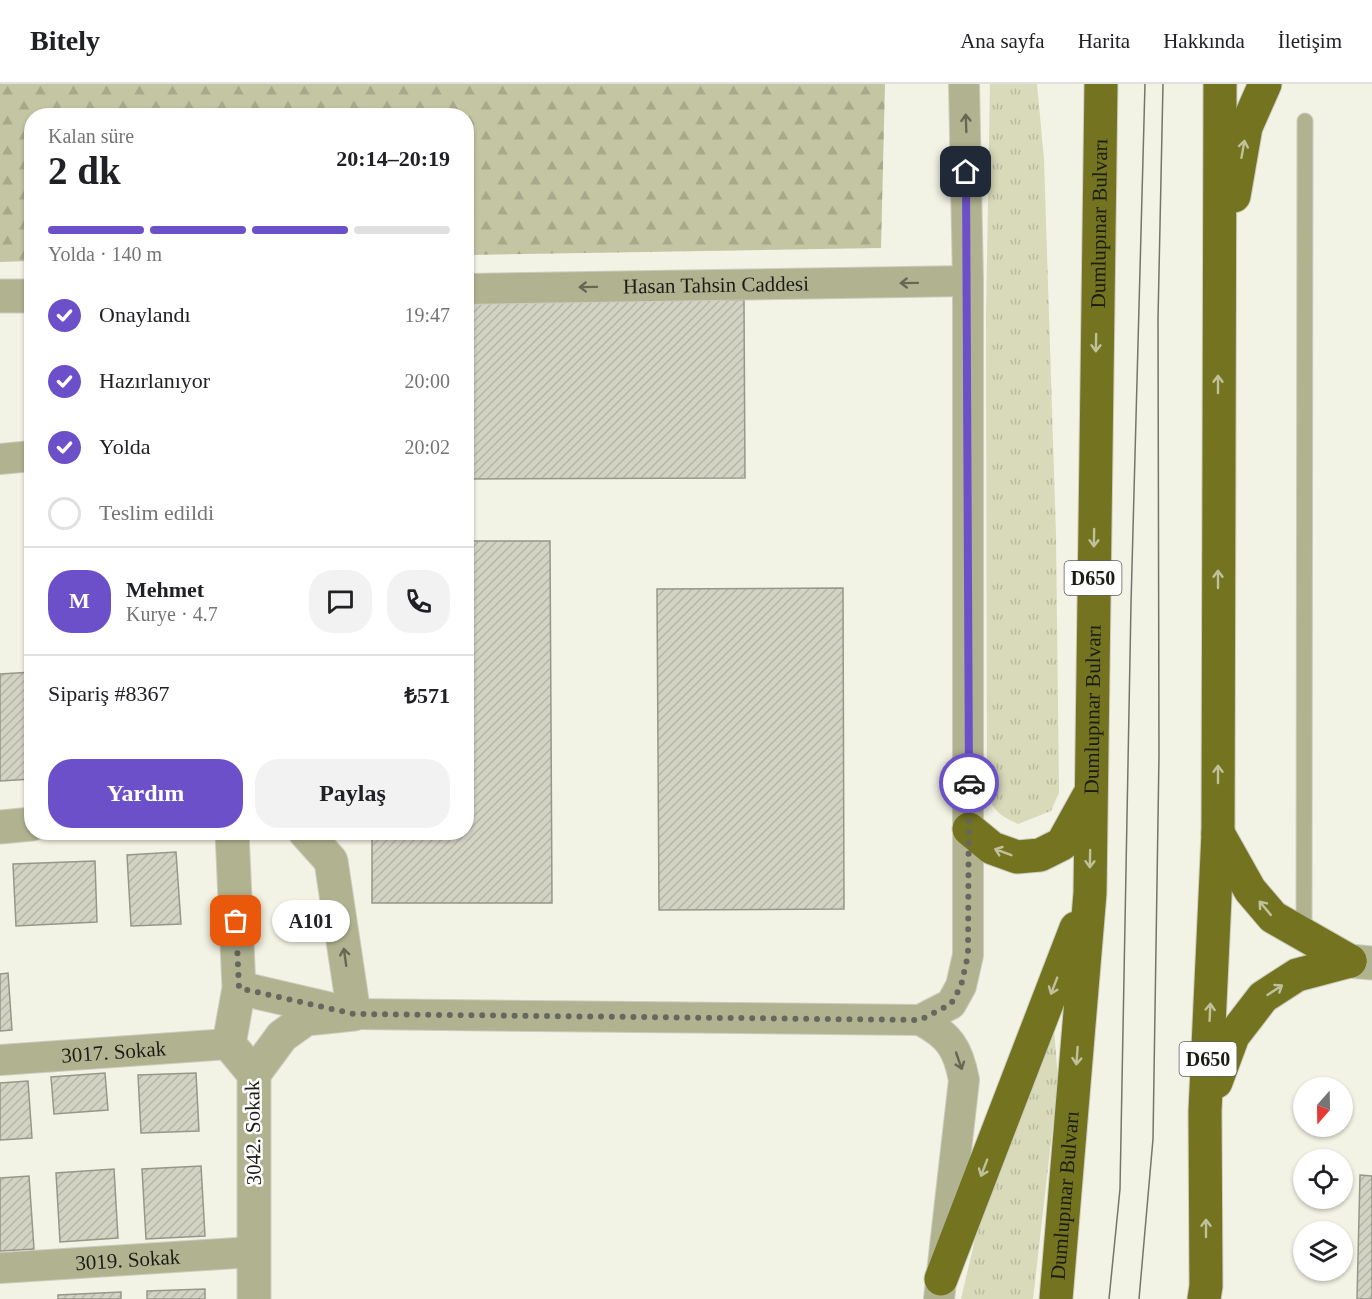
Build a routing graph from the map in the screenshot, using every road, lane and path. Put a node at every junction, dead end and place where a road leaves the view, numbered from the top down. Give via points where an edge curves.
1 (964, 84) edge
2 (1078, 84) edge
3 (1101, 84) edge
4 (1220, 84) edge
5 (1265, 84) edge
6 (1305, 121) dead end
7 (1097, 264) junction
8 (968, 281) junction
9 (474, 289) edge
10 (1218, 289) junction
11 (0, 296) edge
12 (24, 296) edge
13 (24, 457) edge
14 (0, 459) edge
15 (1091, 792) junction
16 (24, 825) edge
17 (0, 827) edge
18 (969, 828) junction
19 (1218, 833) junction
20 (232, 840) edge
21 (330, 847) edge
22 (1090, 892) junction
23 (1304, 936) junction
24 (1361, 962) edge
25 (239, 988) junction
26 (354, 1014) junction
27 (920, 1020) junction
28 (229, 1044) junction
29 (0, 1060) edge
30 (254, 1074) junction
31 (1205, 1111) junction
32 (254, 1252) junction
33 (0, 1268) edge
34 (940, 1289) edge
35 (1207, 1295) edge
36 (254, 1299) edge
37 (1056, 1299) edge

8 -> 1 street
2 - 7 highway
3 - 7 highway, Dumlupınar Bulvarı / D650
4 - 10 highway, D650
10 -> 5 highway via 1246,127
6 - 23 lane
7 -> 15 highway, Dumlupınar Bulvarı / D650
8 -> 9 street, Hasan Tahsin Caddesi
8 - 18 street
19 -> 10 highway, D650
11 - 12 street
13 - 14 street
15 -> 18 highway via 1062,844 1040,855 1017,857 992,848
15 -> 22 highway, Dumlupınar Bulvarı / D650
16 - 17 street
18 - 27 street via 968,955 961,986 951,1004
23 -> 19 highway via 1273,917 1250,890
31 -> 19 highway, D650
20 - 25 street
26 -> 21 street
22 -> 34 highway
22 -> 37 highway, Dumlupınar Bulvarı / D650
23 - 24 highway
31 -> 24 highway via 1233,1036 1263,997 1297,975
25 - 26 street
25 - 28 street
26 - 27 street
26 - 30 street via 306,1019 282,1036
27 -> 34 street via 938,1029 951,1042 960,1059 964,1080
28 - 29 street, 3017. Sokak
28 - 30 street, 3042. Sokak
30 - 32 street, 3042. Sokak
35 -> 31 highway, D650
32 - 33 street, 3019. Sokak
32 - 36 street, 3042. Sokak

